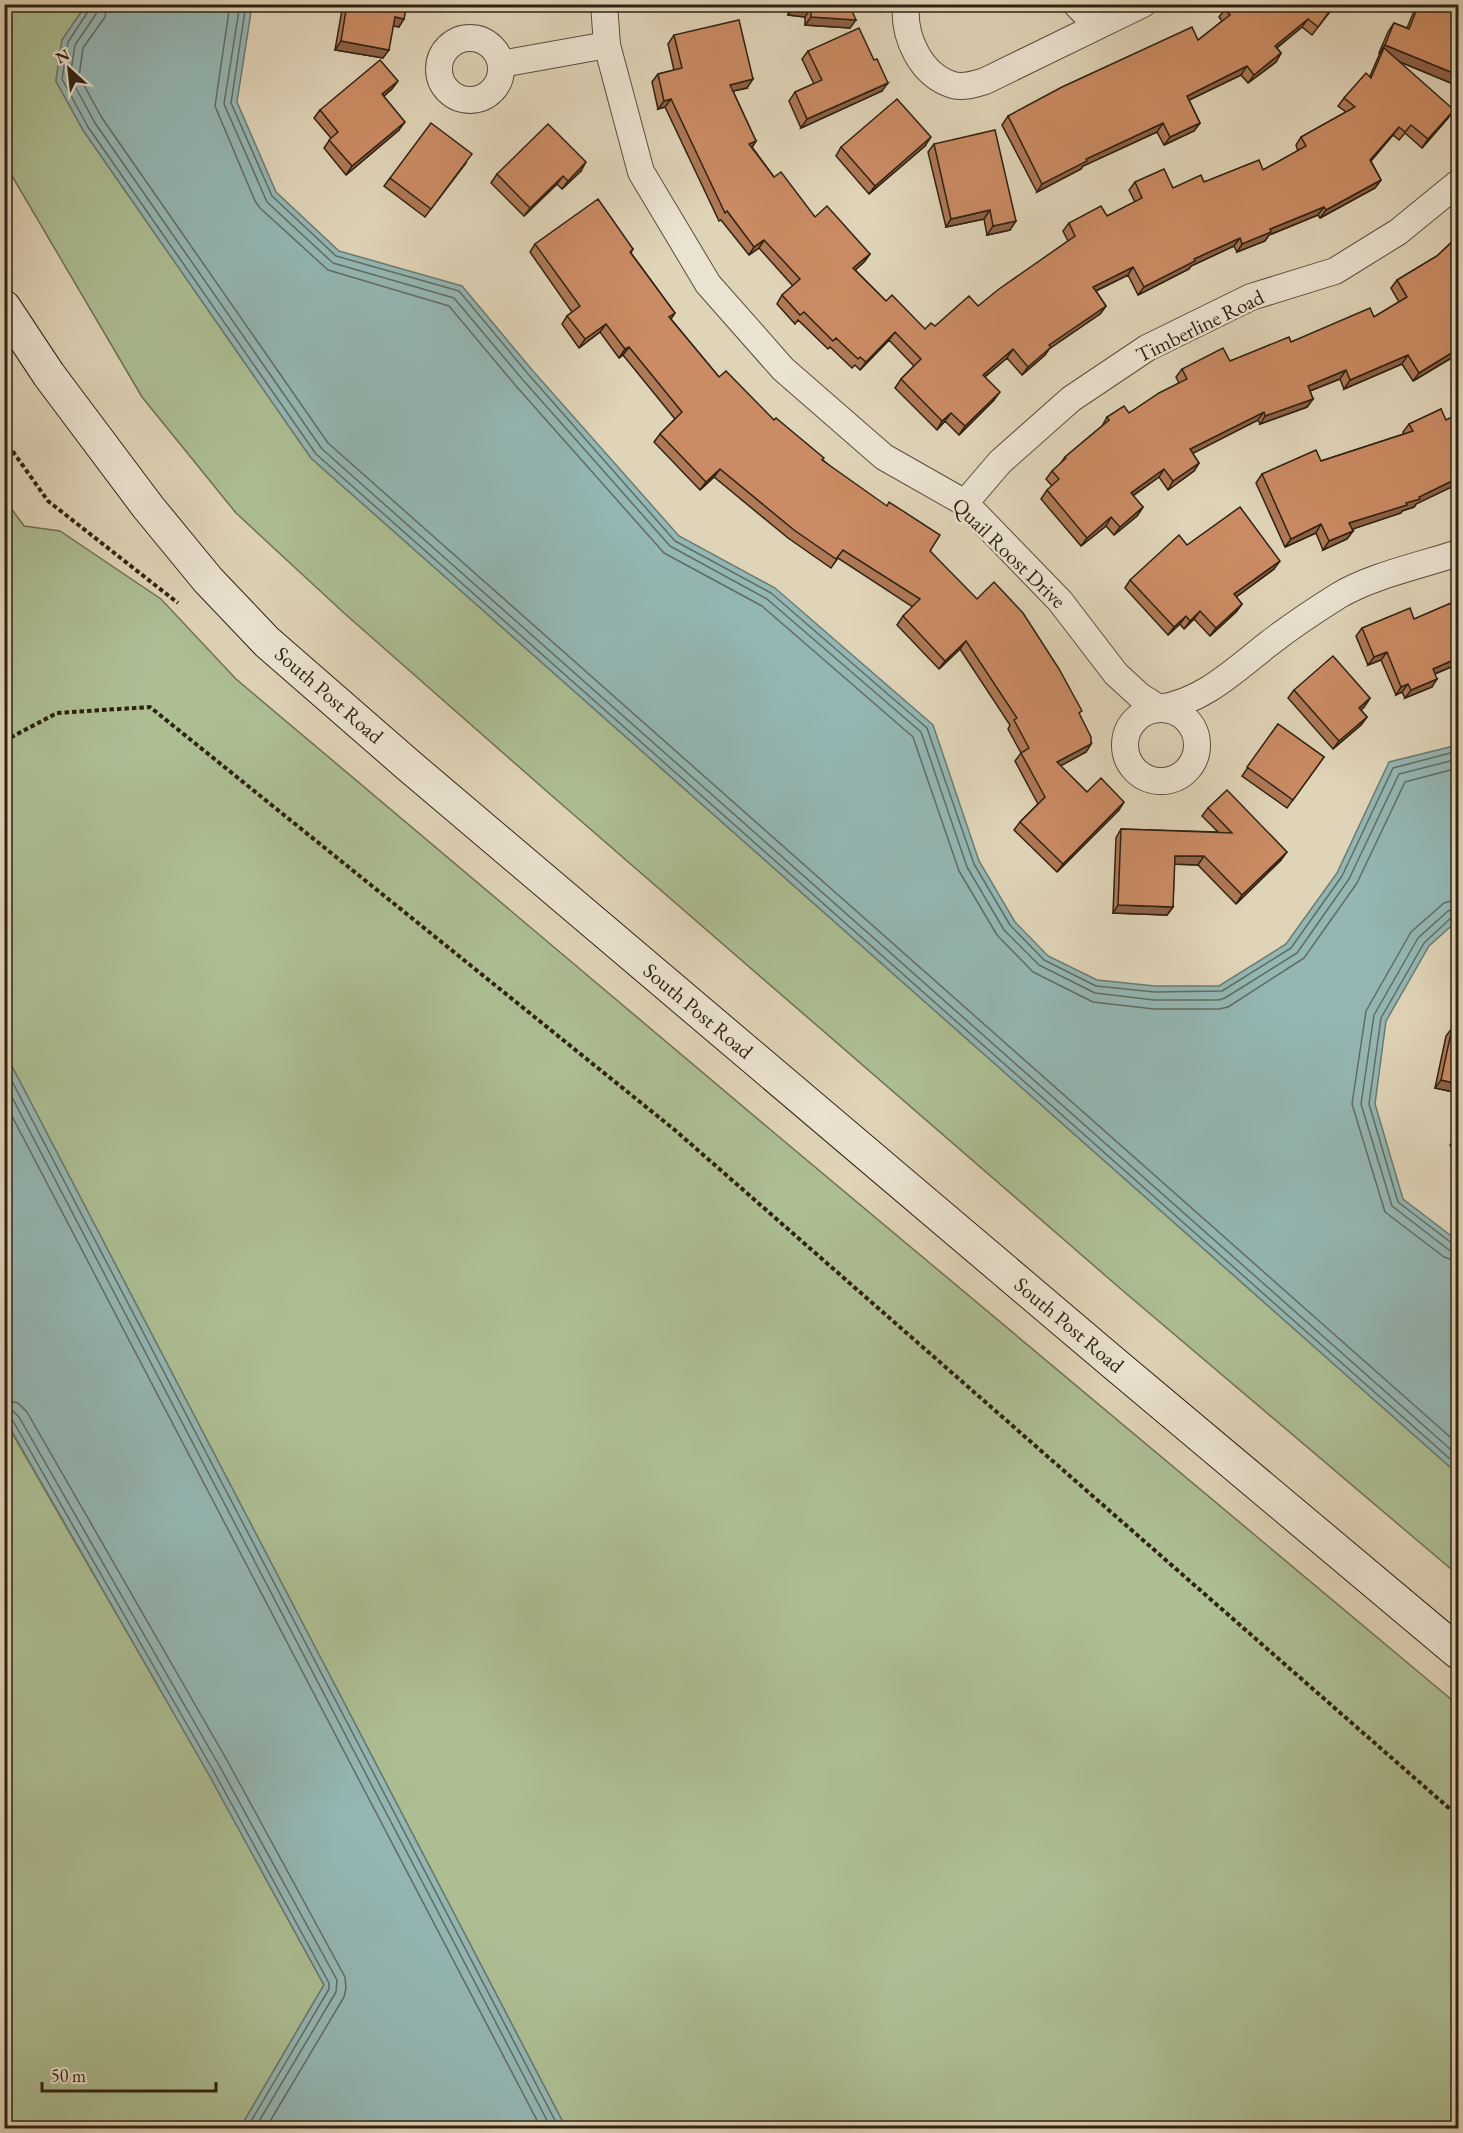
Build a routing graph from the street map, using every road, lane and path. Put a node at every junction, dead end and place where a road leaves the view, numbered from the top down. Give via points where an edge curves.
1 (604, 4) edge
2 (906, 4) edge
3 (1076, 4) edge
4 (1143, 4) edge
5 (1097, 26) junction
6 (608, 45) junction
7 (501, 64) dead end
8 (1458, 183) edge
9 (4, 307) edge
10 (4, 336) edge
11 (49, 375) junction
12 (4, 439) edge
13 (965, 503) junction
14 (1458, 553) edge
15 (178, 603) dead end
16 (4, 741) edge
17 (1458, 1652) edge
18 (1458, 1816) edge

1 - 6 street, Quail Roost Drive
2 - 5 street via 910,40 920,60 935,76 953,85 985,81
3 - 5 street
4 - 5 street
6 - 7 street
6 - 13 street, Quail Roost Drive via 641,172 708,284 783,369 884,457
8 - 13 street, Timberline Road via 1398,232 1335,271 1251,297 1147,348 1071,399 1000,462
9 - 11 street, South Post Road
10 - 11 street
11 - 17 street, South Post Road via 163,525 267,642
12 - 15 path via 48,501
13 - 14 street, Quail Roost Drive via 1060,601 1116,674 1159,708 1178,706 1203,693 1298,621 1341,594
16 - 18 path via 57,713 150,707 676,1131

